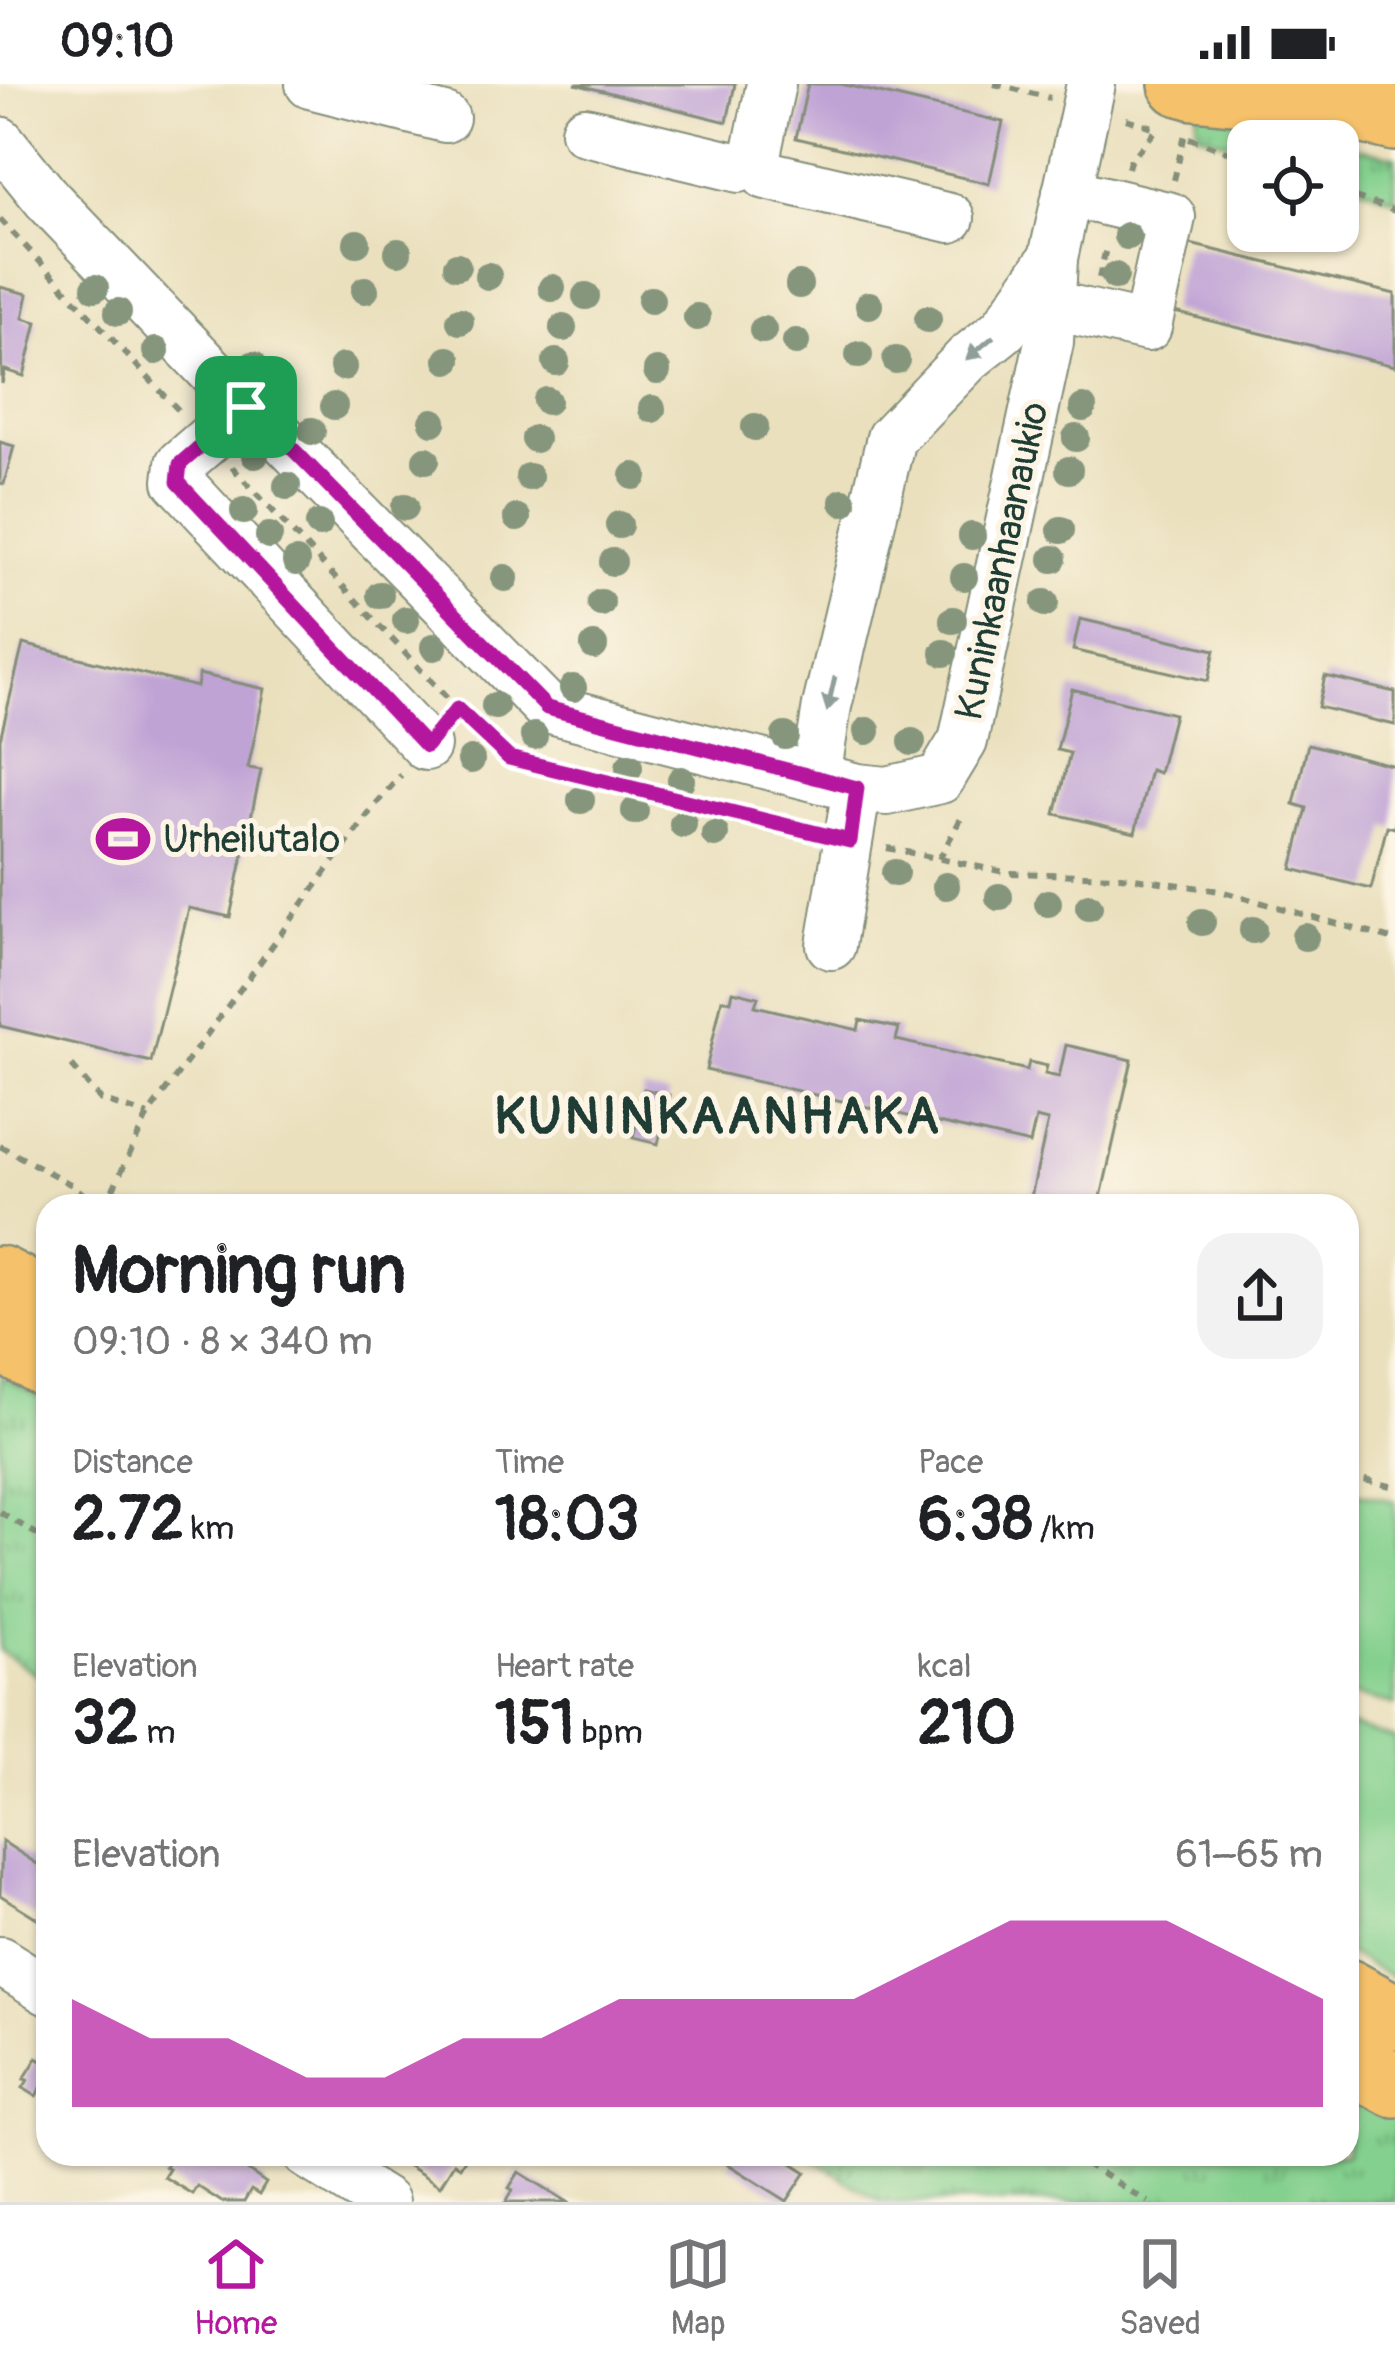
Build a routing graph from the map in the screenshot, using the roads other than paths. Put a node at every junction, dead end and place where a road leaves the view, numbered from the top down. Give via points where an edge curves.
1 (310, 84) edge
2 (771, 84) edge
3 (1091, 84) edge
4 (1181, 84) edge
5 (1303, 92) edge
6 (445, 118) dead end
7 (1395, 119) edge
8 (585, 131) dead end
9 (0, 141) edge
10 (755, 160) junction
11 (1067, 192) junction
12 (950, 218) dead end
13 (1052, 281) junction
14 (246, 407) junction
15 (426, 746) road end
16 (853, 785) junction
17 (831, 945) dead end
18 (0, 1277) edge
19 (36, 1297) edge
20 (0, 1340) edge
21 (36, 1360) edge
22 (0, 1961) edge
23 (36, 1984) edge
24 (1359, 1998) edge
25 (1395, 2017) edge
26 (1359, 2066) edge
27 (1395, 2085) edge
28 (326, 2166) edge
29 (383, 2202) edge

1 - 6 street
2 - 10 street
3 - 11 street, Kuninkaanhaanaukio
4 - 5 main road
5 - 7 main road
8 - 10 street via 740,168
9 - 14 street, Kuninkaanhaanaukio
10 - 12 street via 766,175
11 - 13 street, Kuninkaanhaanaukio
11 - 13 street via 1171,217 1147,327
13 -> 16 street via 891,438 827,706
13 - 16 street, Kuninkaanhaanaukio via 1049,343 963,741 940,779
14 - 15 street via 180,464 178,482
14 - 16 street, Kuninkaanhaanaukio via 547,708
16 - 17 street
18 - 19 main road
20 - 21 main road
22 - 23 street
24 - 25 main road
26 - 27 main road
28 - 29 street

